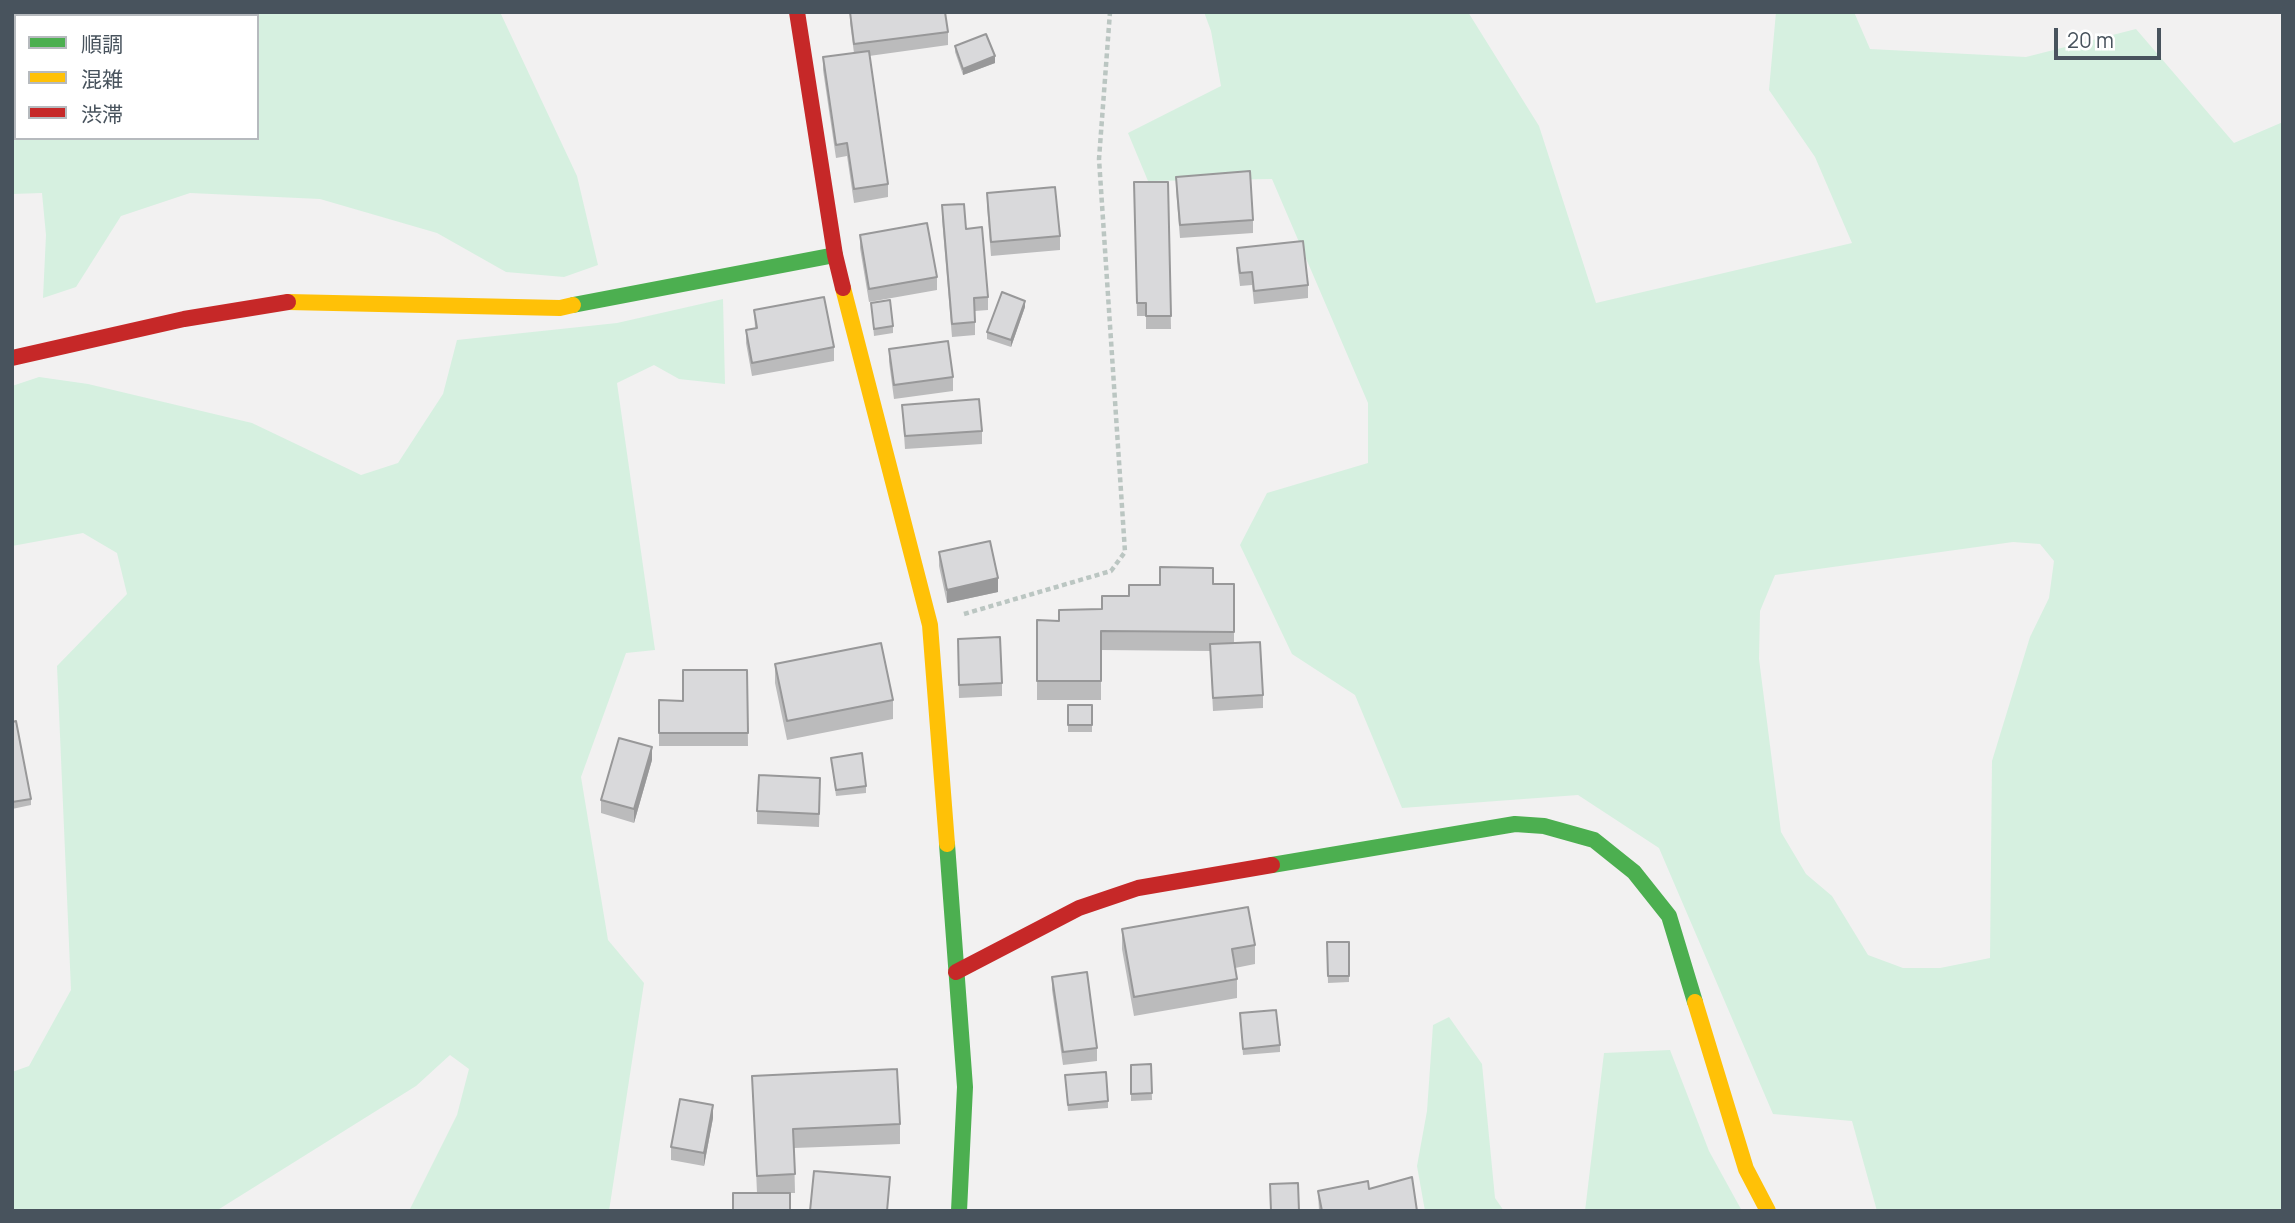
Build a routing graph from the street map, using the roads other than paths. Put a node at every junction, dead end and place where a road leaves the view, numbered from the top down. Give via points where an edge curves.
1 (797, 12) edge
2 (835, 256) junction
3 (12, 358) edge
4 (956, 972) junction
5 (959, 1211) edge
6 (1768, 1211) edge

1 - 2 street
2 - 3 street via 560,308 288,302 184,319
2 - 4 street via 930,625
4 - 5 street via 965,1087
4 - 6 street via 1079,908 1138,888 1515,824 1544,826 1594,840 1634,872 1669,916 1746,1169

